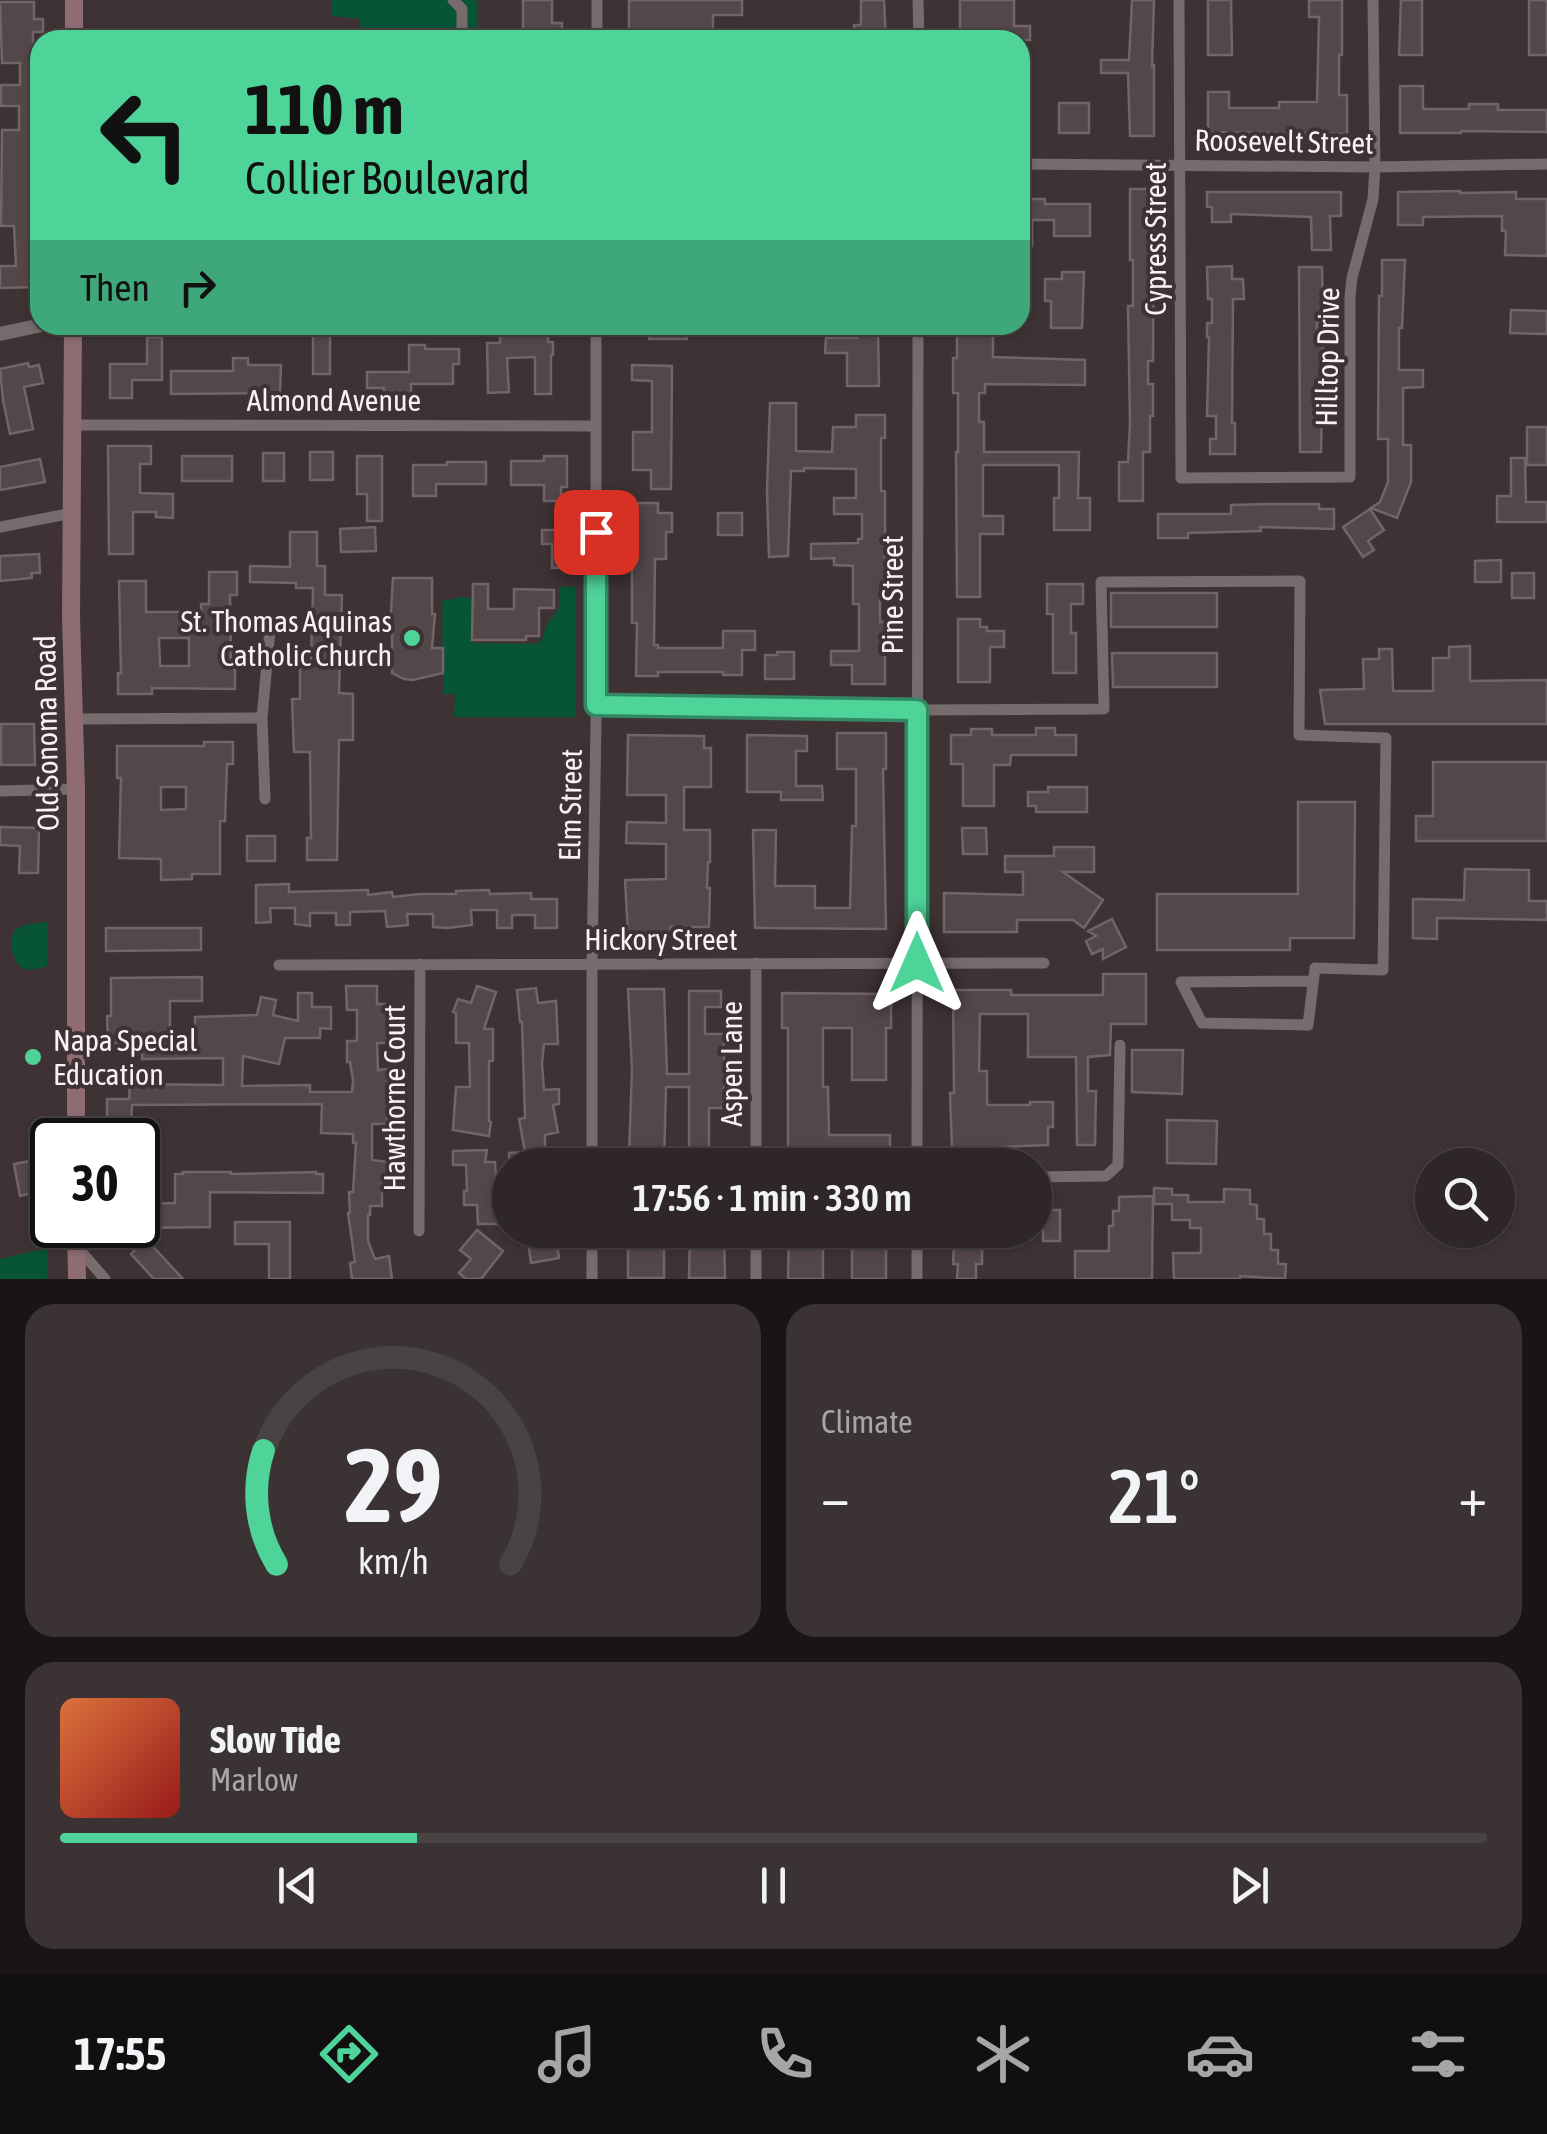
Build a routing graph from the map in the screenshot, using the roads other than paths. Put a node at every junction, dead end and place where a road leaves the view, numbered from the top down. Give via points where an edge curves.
1 (74, 0) edge
2 (453, 0) edge
3 (597, 0) edge
4 (918, 0) edge
5 (1180, 0) edge
6 (1372, 0) edge
7 (74, 30) edge
8 (462, 30) edge
9 (597, 30) edge
10 (918, 30) edge
11 (1030, 164) edge
12 (1180, 164) junction
13 (1547, 164) edge
14 (1375, 167) junction
15 (30, 328) edge
16 (0, 334) edge
17 (73, 335) edge
18 (596, 335) edge
19 (918, 335) edge
20 (72, 425) junction
21 (596, 426) junction
22 (1350, 478) joint
23 (72, 513) junction
24 (0, 528) edge
25 (270, 630) dead end
26 (596, 705) junction
27 (917, 710) junction
28 (262, 718) junction
29 (74, 719) junction
30 (76, 789) junction
31 (0, 791) edge
32 (265, 799) dead end
33 (917, 963) junction
34 (1044, 963) dead end
35 (420, 964) junction
36 (592, 964) junction
37 (756, 964) junction
38 (279, 965) dead end
39 (1314, 981) junction
40 (1120, 1046) dead end
41 (76, 1118) edge
42 (592, 1148) edge
43 (756, 1148) edge
44 (917, 1148) edge
45 (1052, 1176) edge
46 (419, 1231) dead end
47 (76, 1248) edge
48 (78, 1248) edge
49 (592, 1248) edge
50 (756, 1248) edge
51 (917, 1248) edge
52 (77, 1279) edge
53 (105, 1279) edge
54 (592, 1279) edge
55 (756, 1279) edge
56 (917, 1279) edge

1 - 7 main road
2 - 8 street via 462,8
3 - 9 street
4 - 10 street
5 - 12 street, Cypress Street
6 - 14 street, Hilltop Drive
11 - 12 street, Roosevelt Street
12 - 14 street, Roosevelt Street
12 - 22 street, Cypress Street via 1181,478
13 - 14 street, Roosevelt Street
14 - 22 street, Hilltop Drive via 1350,296
15 - 16 street
17 - 20 main road, Old Sonoma Road
18 - 21 street, Elm Street
19 - 27 street, Pine Street
20 - 21 street, Almond Avenue
20 - 23 main road, Old Sonoma Road
21 - 26 street, Elm Street
23 - 24 street
23 - 29 main road, Old Sonoma Road
25 - 28 street
26 - 27 street
26 - 36 street, Elm Street
27 - 33 street, Pine Street
27 - 39 street via 1104,709 1101,582 1300,581 1299,735 1386,738 1383,970 1315,968
28 - 29 street
28 - 32 street
29 - 30 main road, Old Sonoma Road
30 - 31 street
30 - 41 main road, Old Sonoma Road
33 - 34 street, Hickory Street
33 - 37 street, Hickory Street
33 - 44 street, Pine Street
35 - 36 street, Hickory Street
35 - 38 street, Hickory Street
35 - 46 street, Hawthorne Court
36 - 37 street, Hickory Street
36 - 42 street, Elm Street
37 - 43 street, Aspen Lane
39 - 39 street via 1308,1024 1202,1022 1181,982
40 - 45 street via 1118,1165 1106,1176
47 - 52 main road
48 - 53 street
49 - 54 street
50 - 55 street
51 - 56 street

